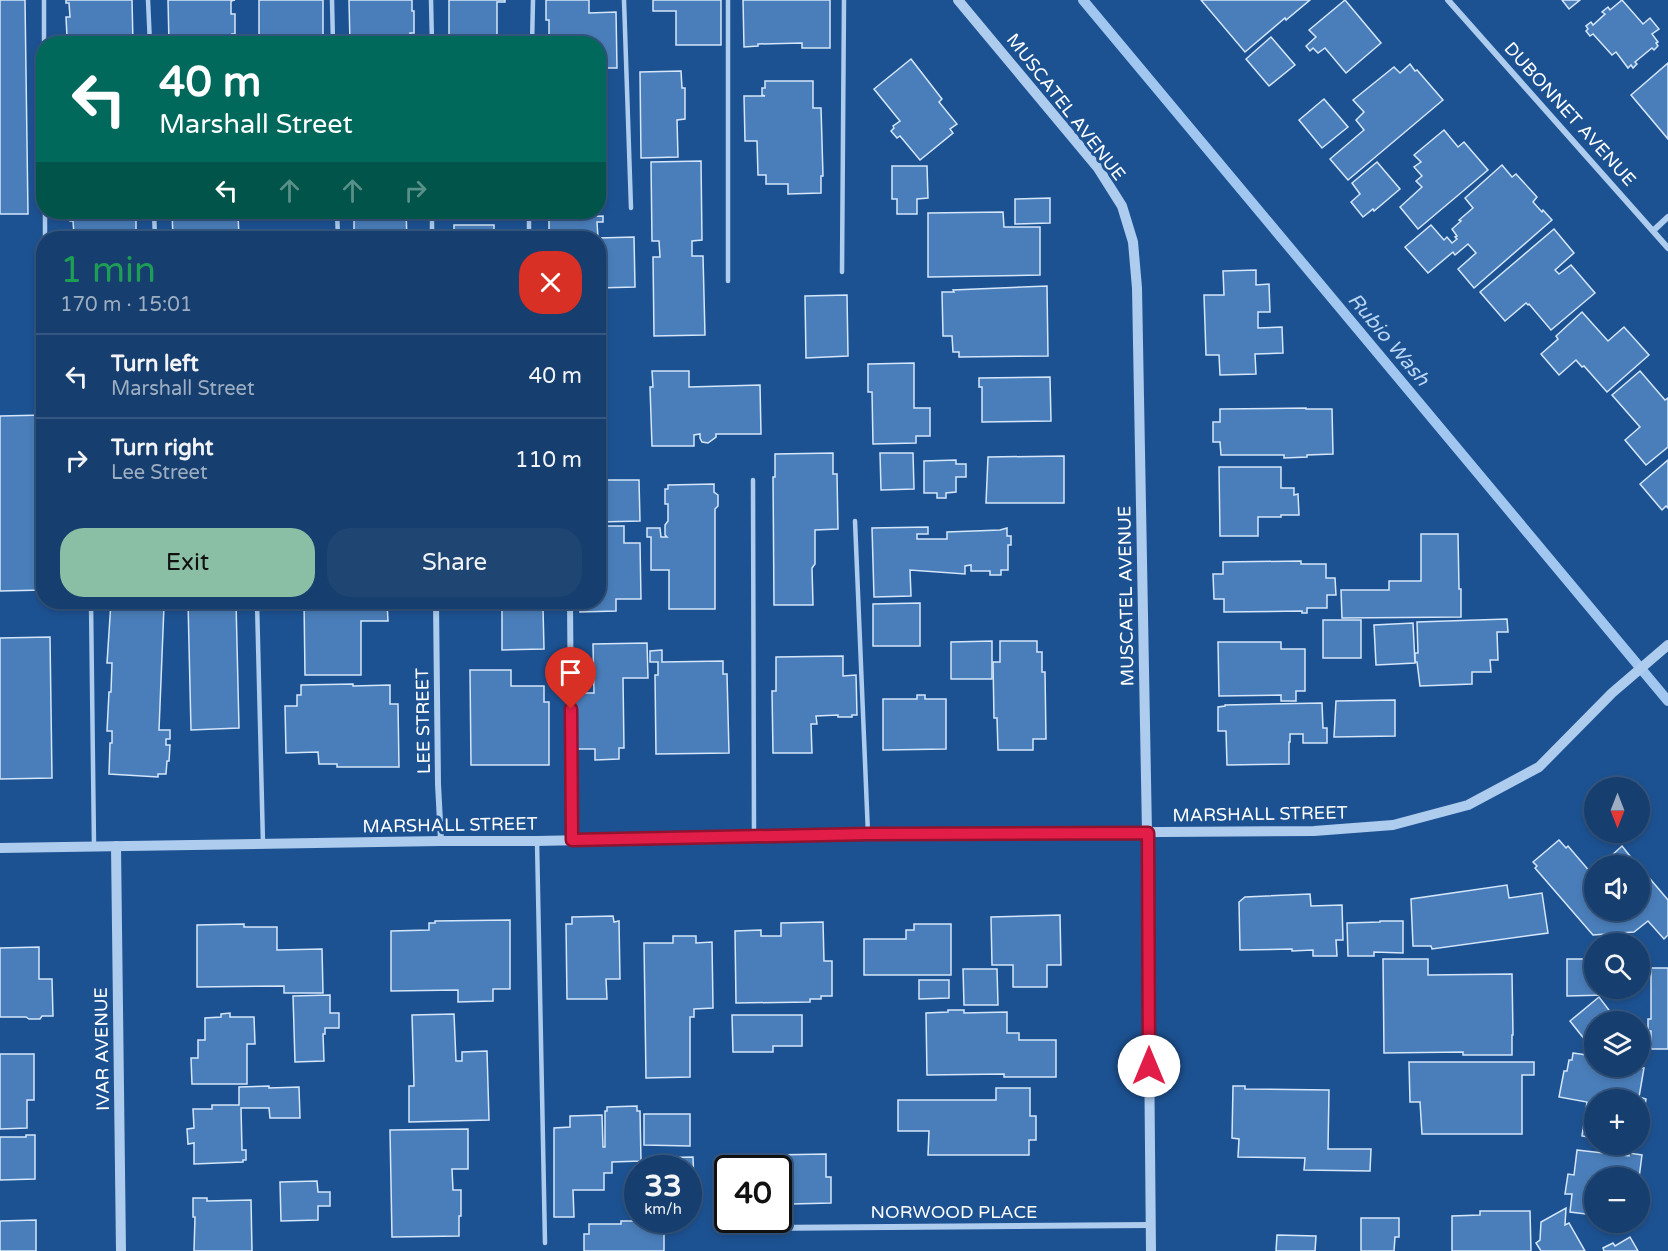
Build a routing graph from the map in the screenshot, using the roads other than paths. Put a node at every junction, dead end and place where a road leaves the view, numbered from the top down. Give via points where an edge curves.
1 (44, 0) edge
2 (148, 0) edge
3 (332, 0) edge
4 (431, 0) edge
5 (533, 0) edge
6 (624, 0) edge
7 (728, 0) edge
8 (843, 0) edge
9 (957, 0) edge
10 (1448, 0) edge
11 (44, 36) edge
12 (150, 36) edge
13 (333, 36) edge
14 (432, 36) edge
15 (532, 36) edge
16 (631, 208) dead end
17 (1668, 217) edge
18 (1654, 230) junction
19 (1668, 248) edge
20 (842, 272) dead end
21 (728, 281) dead end
22 (753, 480) dead end
23 (855, 521) dead end
24 (91, 609) edge
25 (257, 609) edge
26 (436, 609) edge
27 (570, 609) edge
28 (1668, 645) edge
29 (1148, 833) junction
30 (868, 834) junction
31 (754, 836) junction
32 (572, 840) junction
33 (441, 841) junction
34 (537, 841) junction
35 (263, 844) junction
36 (94, 846) junction
37 (116, 846) junction
38 (0, 848) edge
39 (1150, 1226) junction
40 (792, 1228) edge
41 (545, 1243) dead end
42 (121, 1251) edge
43 (1150, 1251) edge

1 - 11 lane
2 - 12 lane
3 - 13 lane
4 - 14 lane
5 - 15 lane
6 - 16 lane
7 - 21 lane
8 - 20 lane
9 - 29 street, MUSCATEL AVENUE via 1098,168 1122,206 1133,242
10 - 18 street, DUBONNET AVENUE
17 - 18 street
18 - 19 street, DUBONNET AVENUE
22 - 31 lane
23 - 30 lane
24 - 36 lane
25 - 35 lane
26 - 33 street, LEE STREET
27 - 32 street
28 - 29 street, MARSHALL STREET via 1612,693 1539,767 1468,805 1393,825 1314,831
29 - 30 street, MARSHALL STREET
29 - 39 street, MUSCATEL AVENUE
30 - 31 street, MARSHALL STREET
31 - 32 street, MARSHALL STREET
32 - 34 street, MARSHALL STREET
33 - 34 street, MARSHALL STREET
33 - 35 street, MARSHALL STREET
34 - 41 lane
35 - 37 street, MARSHALL STREET
36 - 37 street, MARSHALL STREET
36 - 38 street, MARSHALL STREET
37 - 42 street, IVAR AVENUE
39 - 40 street, NORWOOD PLACE
39 - 43 street, MUSCATEL AVENUE

